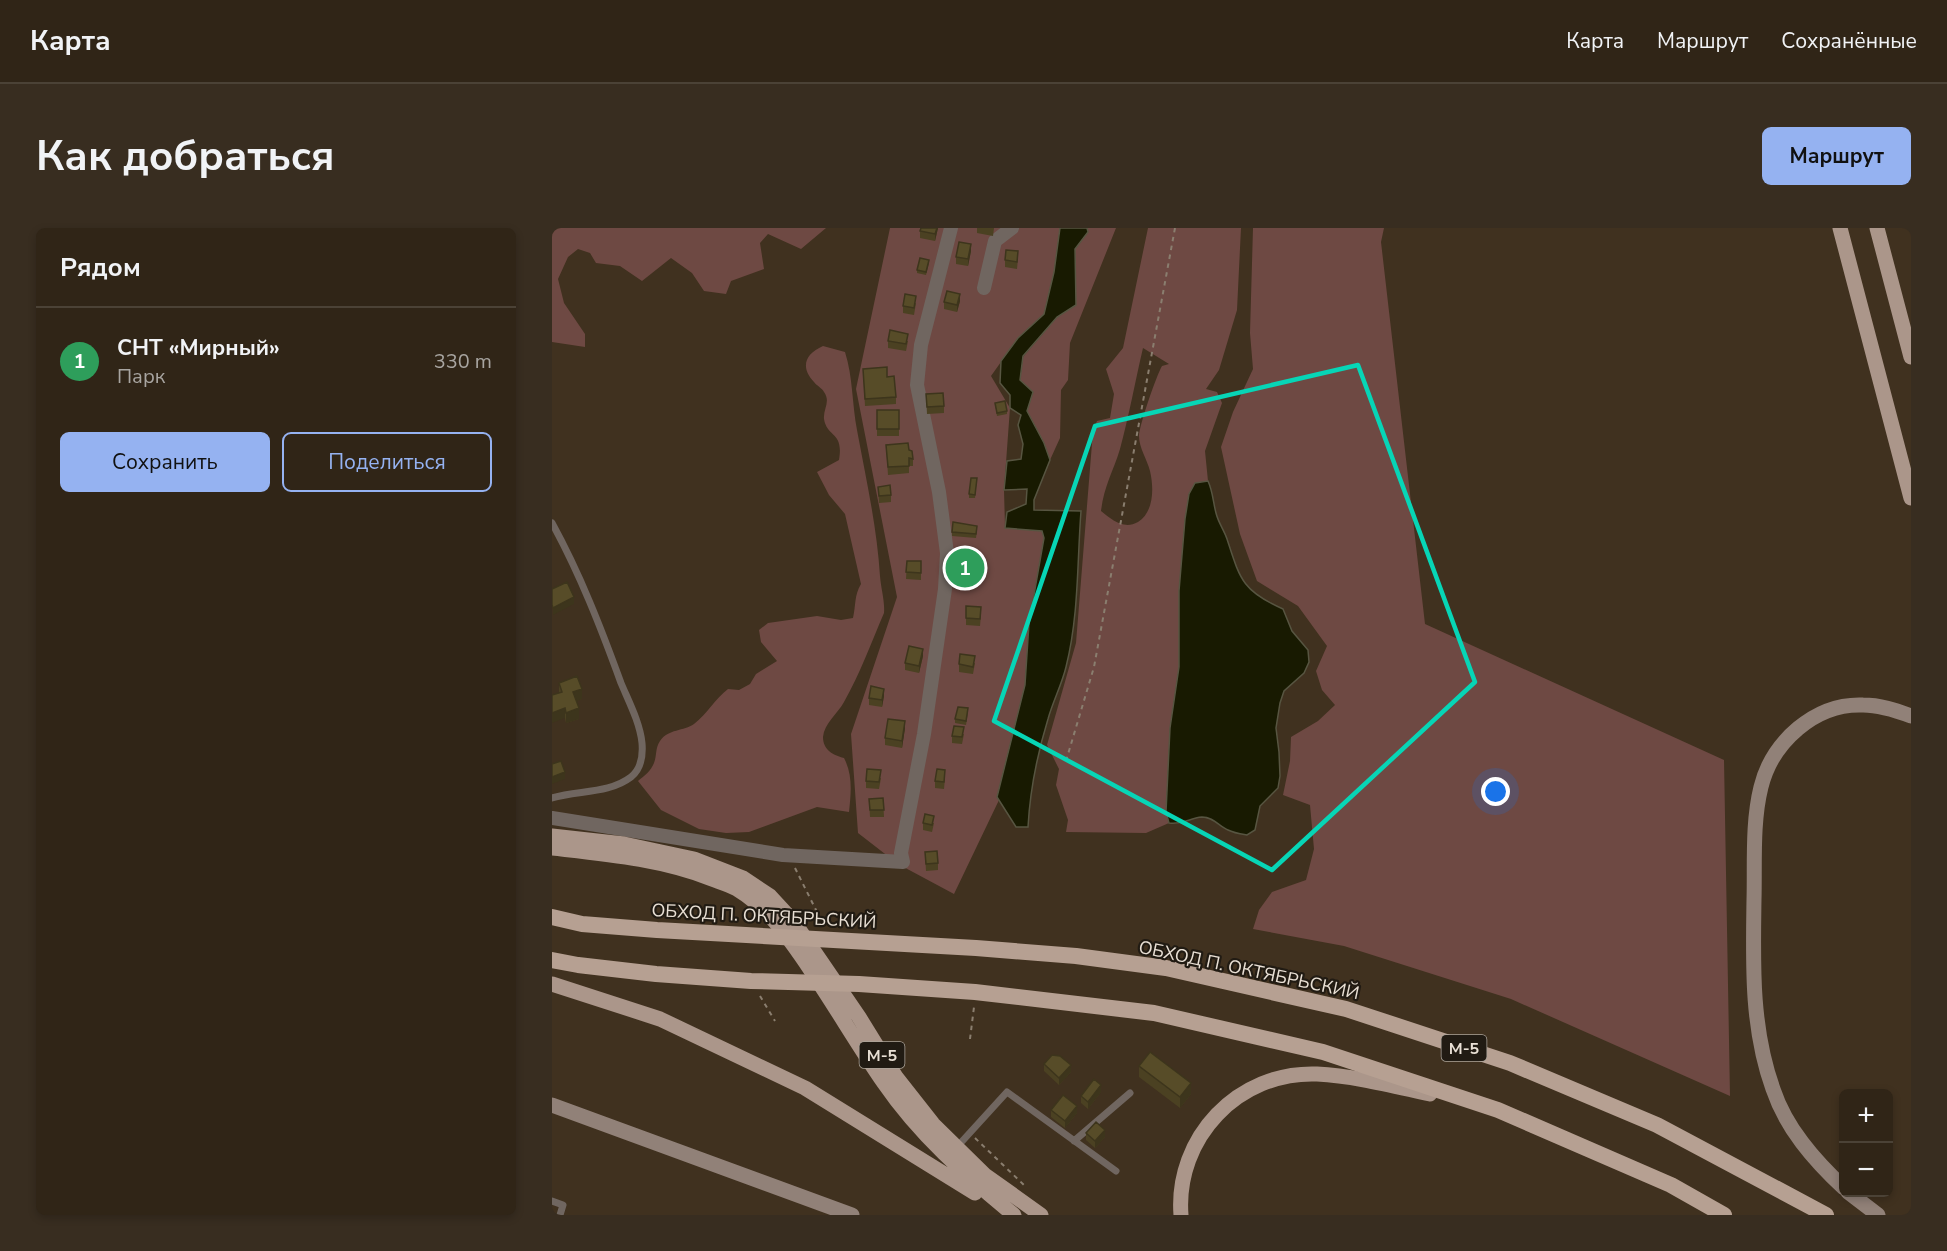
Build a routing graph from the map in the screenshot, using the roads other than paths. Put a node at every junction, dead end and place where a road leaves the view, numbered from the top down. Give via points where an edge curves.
1 (951, 228) edge
2 (1012, 228) edge
3 (1840, 228) edge
4 (1877, 228) edge
5 (984, 288) dead end
6 (1911, 357) edge
7 (1911, 498) edge
8 (552, 523) edge
9 (1911, 716) edge
10 (552, 798) edge
11 (552, 818) edge
12 (552, 836) edge
13 (552, 848) edge
14 (552, 917) edge
15 (552, 960) edge
16 (552, 984) edge
17 (1130, 1093) dead end
18 (1481, 1104) junction
19 (552, 1105) edge
20 (1074, 1141) junction
21 (956, 1148) junction
22 (1116, 1171) dead end
23 (1839, 1183) edge
24 (1855, 1197) edge
25 (552, 1201) edge
26 (560, 1215) edge
27 (852, 1215) edge
28 (1013, 1215) edge
29 (1041, 1215) edge
30 (1181, 1215) edge
31 (1724, 1215) edge
32 (1826, 1215) edge
33 (1878, 1215) edge

1 - 11 street via 918,364 917,385 947,553 924,735 901,853 903,862 789,855
2 - 5 street via 995,242
3 - 7 main road
4 - 6 main road
8 - 10 lane via 609,650 637,723 643,755 639,767 625,780
9 - 23 main road via 1861,705 1813,717 1789,736 1772,759 1761,786 1756,817 1753,945 1760,1048 1773,1091 1795,1133
12 - 21 main road, М-5 via 624,844 694,859 743,878 770,896 794,922 896,1077
13 - 28 main road via 693,871 735,888 759,904 783,930 908,1113 952,1163
14 - 32 highway, ОБХОД П. ОКТЯБРЬСКИЙ / М-5 via 582,924 723,935 1076,956 1166,968 1346,1009 1510,1063 1657,1125
15 - 18 highway via 656,974 975,992 1154,1013 1323,1052
16 - 28 main road via 660,1019 805,1088
17 - 20 lane
18 - 30 main road via 1352,1078 1315,1074 1281,1078 1228,1104 1208,1124 1184,1171
18 - 31 highway via 1671,1185
19 - 27 main road
20 - 21 lane via 1007,1092
20 - 22 lane
21 - 29 main road, М-5 via 985,1175
24 - 33 main road
25 - 26 lane via 563,1204

